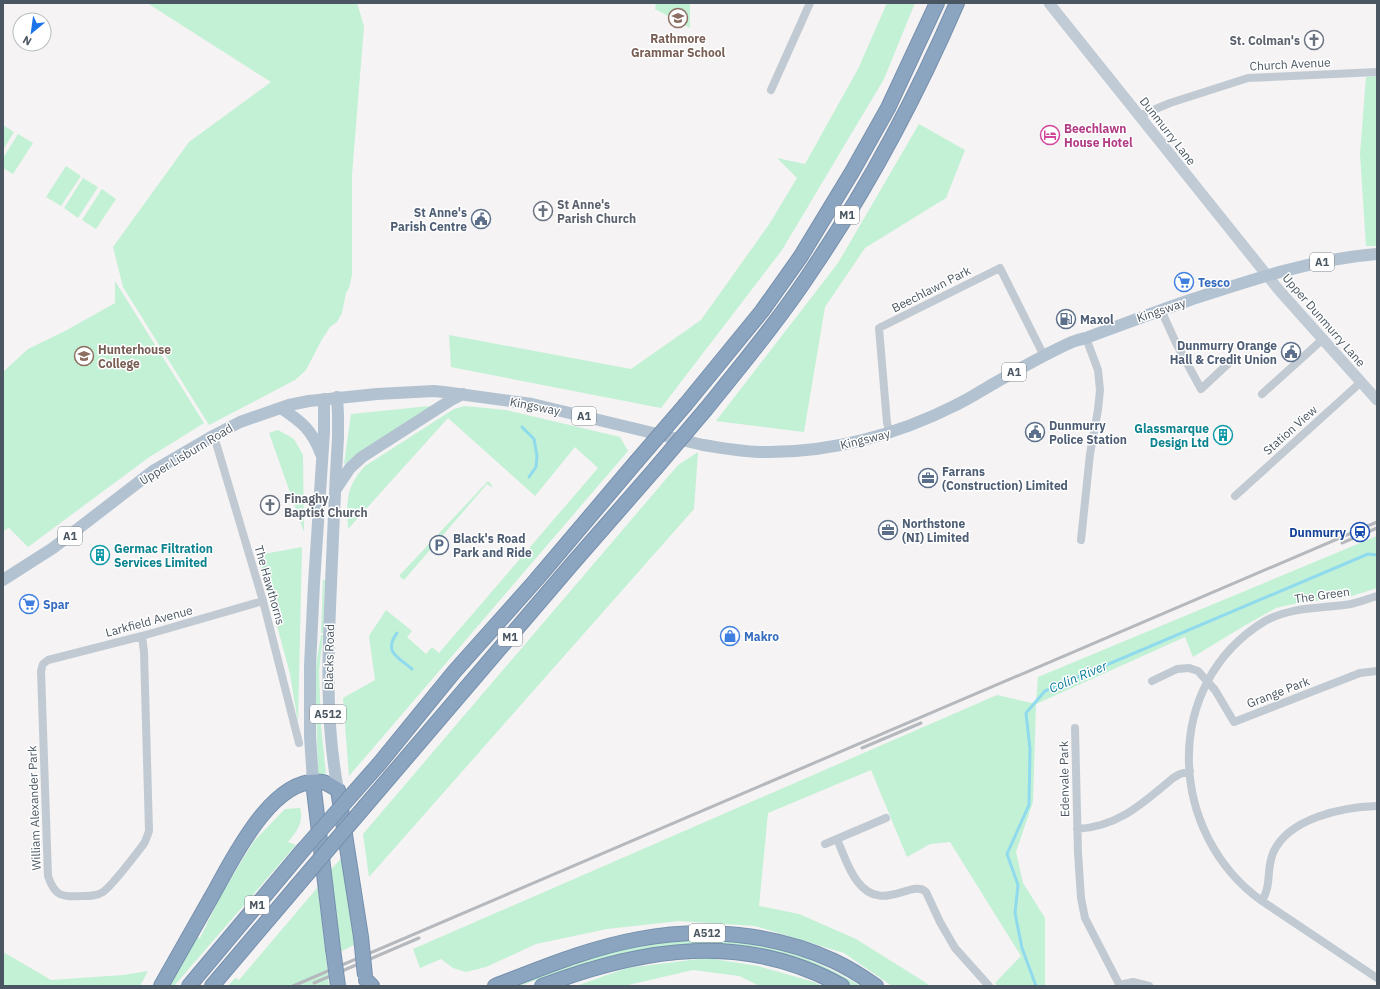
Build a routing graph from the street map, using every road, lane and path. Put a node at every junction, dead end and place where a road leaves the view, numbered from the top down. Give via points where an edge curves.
1 (810, 3) edge
2 (937, 3) edge
3 (957, 3) edge
4 (1049, 3) edge
5 (1377, 72) edge
6 (771, 90) dead end
7 (1140, 116) junction
8 (1377, 254) edge
9 (1267, 275) junction
10 (1161, 310) junction
11 (1086, 338) junction
12 (1323, 339) junction
13 (1044, 356) junction
14 (1231, 361) dead end
15 (1361, 382) junction
16 (463, 394) junction
17 (1262, 394) dead end
18 (337, 397) junction
19 (324, 399) junction
20 (1377, 400) edge
21 (281, 408) junction
22 (890, 433) junction
23 (213, 436) junction
24 (322, 456) junction
25 (335, 490) junction
26 (1234, 496) dead end
27 (1080, 540) dead end
28 (3, 580) edge
29 (1377, 596) edge
30 (263, 601) junction
31 (142, 636) junction
32 (43, 664) joint
33 (1377, 671) edge
34 (1152, 681) dead end
35 (1208, 681) junction
36 (1075, 728) dead end
37 (299, 743) dead end
38 (1190, 771) junction
39 (313, 782) junction
40 (338, 790) junction
41 (1377, 806) edge
42 (886, 818) dead end
43 (1077, 829) junction
44 (837, 839) junction
45 (825, 844) dead end
46 (1262, 901) junction
47 (1377, 978) edge
48 (367, 982) edge
49 (1120, 985) edge
50 (161, 986) edge
51 (189, 986) edge
52 (212, 986) edge
53 (338, 986) edge
54 (495, 986) edge
55 (542, 986) edge
56 (842, 986) edge
57 (876, 986) edge
58 (989, 986) edge
59 (1149, 986) edge

1 - 6 street
2 - 51 highway, M1, bridge via 888,108 852,172 801,256 762,311 686,404 454,672 379,764
3 - 52 highway, M1, bridge via 938,48 865,187 816,265 770,329 706,409
4 - 7 street, Dunmurry Lane
5 - 7 street, Church Avenue via 1248,78 1170,103
7 - 9 street, Dunmurry Lane
8 - 9 main road, Kingsway / A1 via 1328,260
9 - 10 main road, Kingsway / A1
9 - 12 street, Upper Dunmurry Lane
10 - 11 main road, Kingsway / A1
10 - 14 street via 1201,388
11 - 13 main road, Kingsway / A1
11 - 27 street via 1098,370 1100,390
12 - 15 street, Upper Dunmurry Lane
12 - 17 street
13 - 22 main road, Kingsway / A1 via 956,406
13 - 22 street, Beechlawn Park via 1000,268 880,328 887,423
15 - 20 street, Upper Dunmurry Lane
15 - 26 street, Station View
16 - 18 main road, Kingsway / A1 via 427,391
16 - 22 main road, Kingsway / A1 via 532,404 703,445 761,452 830,447
16 - 25 main road via 362,457 350,468
18 - 19 main road, Kingsway / A1
18 - 25 main road, Blacks Road / A512 via 339,425
19 - 21 main road, Upper Lisburn Road / A1
19 - 24 main road, Blacks Road / A512
21 - 23 main road, Upper Lisburn Road / A1 via 240,422
21 - 24 main road via 307,427
23 - 28 main road, Upper Lisburn Road / A1 via 148,474 53,548
23 - 30 street, The Hawthorns
24 - 39 main road, Blacks Road / A512 via 310,666
25 - 40 main road, Blacks Road / A512 via 328,637 328,715
29 - 35 street, The Green via 1350,604 1298,609 1266,621 1238,642 1215,668
30 - 31 street, Larkfield Avenue
30 - 37 street, The Hawthorns
31 - 32 street, Larkfield Avenue via 48,660
31 - 32 street, William Alexander Park via 149,831 143,845 112,883 96,895 60,895 51,886 48,876 41,671
33 - 35 street, Grange Park via 1360,673 1234,722
34 - 35 street via 1183,668 1198,671
35 - 38 street, The Green via 1197,704 1190,731
36 - 43 street, Edenvale Park
38 - 43 street, Edenvale Park via 1173,778 1138,807 1116,820 1100,826
38 - 46 street, The Green via 1194,799 1209,840 1237,880
39 - 40 highway via 328,784
39 - 50 highway via 288,791 257,820
39 - 53 highway, Blacks Road / A512, bridge
40 - 48 highway, Blacks Road / A512, bridge
41 - 46 street via 1330,813 1292,831 1278,844 1273,853 1268,887
42 - 44 street
43 - 49 street, Edenvale Park via 1079,879 1085,918
44 - 45 street
44 - 58 street via 852,874 869,893 882,897 916,889 926,892 955,948
46 - 47 street, The Green
49 - 59 street via 1133,982
54 - 57 highway, A512 via 607,946 682,933 732,934 787,944 834,961
55 - 56 highway, A512 via 586,970 644,956 664,952 708,950 756,955 781,961 806,969

